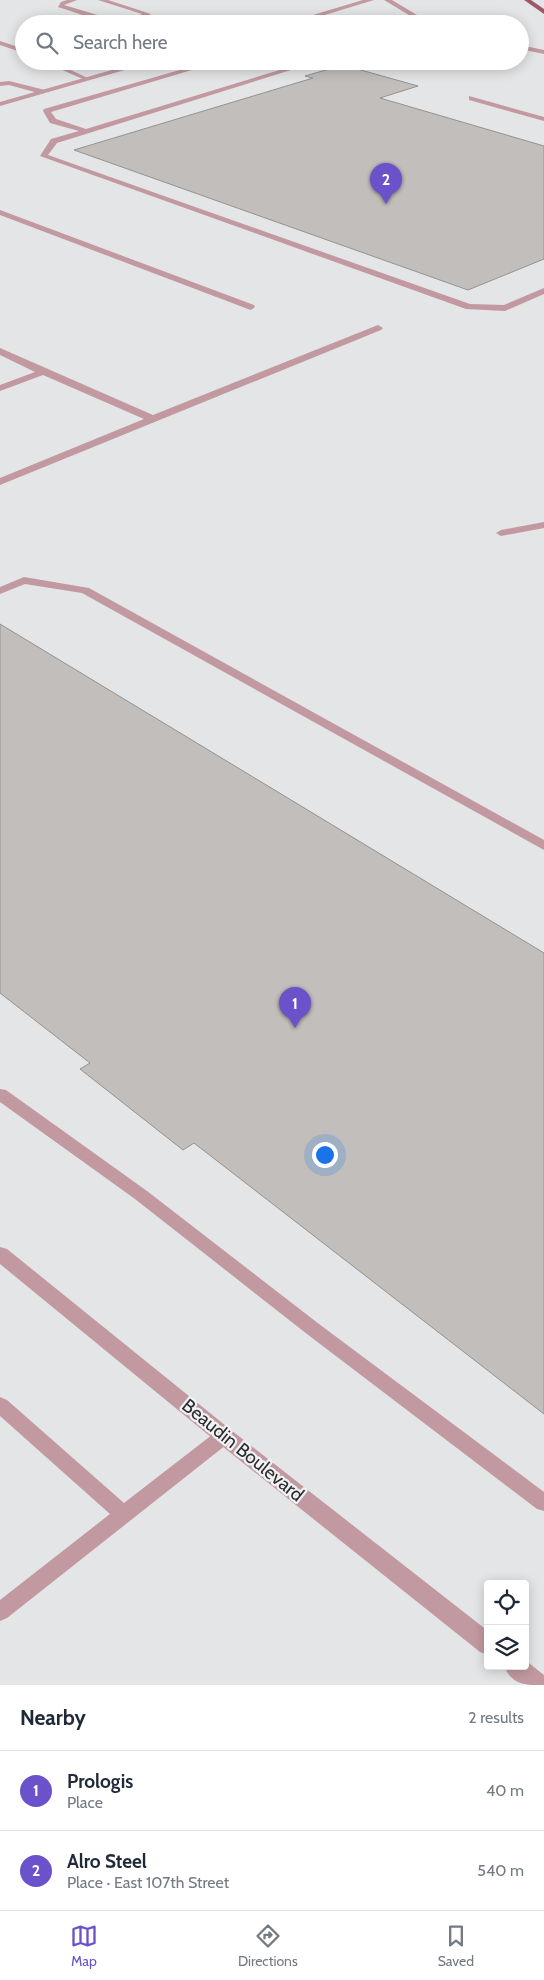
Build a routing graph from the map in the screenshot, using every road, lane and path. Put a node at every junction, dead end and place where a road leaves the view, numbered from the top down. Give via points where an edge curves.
1 (74, 0) edge
2 (101, 0) edge
3 (371, 0) edge
4 (387, 0) edge
5 (527, 0) edge
6 (544, 12) edge
7 (90, 15) edge
8 (145, 15) edge
9 (318, 15) edge
10 (413, 15) edge
11 (0, 43) edge
12 (15, 48) edge
13 (529, 49) edge
14 (544, 52) edge
15 (66, 70) edge
16 (121, 70) edge
17 (188, 70) edge
18 (287, 70) edge
19 (87, 80) junction
20 (0, 84) edge
21 (42, 92) junction
22 (472, 98) dead end
23 (0, 104) edge
24 (544, 119) edge
25 (86, 131) junction
26 (0, 212) edge
27 (544, 291) edge
28 (250, 307) dead end
29 (378, 328) dead end
30 (0, 351) edge
31 (43, 372) junction
32 (0, 388) edge
33 (153, 420) junction
34 (0, 482) edge
35 (544, 526) edge
36 (501, 533) dead end
37 (0, 591) edge
38 (544, 846) edge
39 (0, 1094) edge
40 (0, 1254) edge
41 (0, 1406) edge
42 (224, 1436) junction
43 (544, 1503) edge
44 (123, 1514) junction
45 (0, 1612) edge
46 (484, 1641) edge
47 (520, 1670) edge
48 (539, 1685) edge

1 - 7 lane via 60,6
2 - 8 lane via 148,14
3 - 9 street
4 - 10 lane
5 - 6 main road
11 - 12 lane
13 - 14 lane
15 - 19 lane
16 - 19 street
17 - 25 lane via 47,111 53,120
18 - 25 lane
19 - 21 street
20 - 21 lane via 9,83
21 - 23 street
22 - 24 lane
25 - 27 lane via 54,141 44,156 468,307 505,308
26 - 28 lane
29 - 33 lane
30 - 31 lane
31 - 32 lane
31 - 33 lane
33 - 34 lane
35 - 36 lane
37 - 38 lane via 24,580 85,590
39 - 43 lane via 141,1195
40 - 42 street, Beaudin Boulevard
41 - 44 lane
42 - 44 lane
42 - 46 street, Beaudin Boulevard
44 - 45 lane
47 - 48 street

